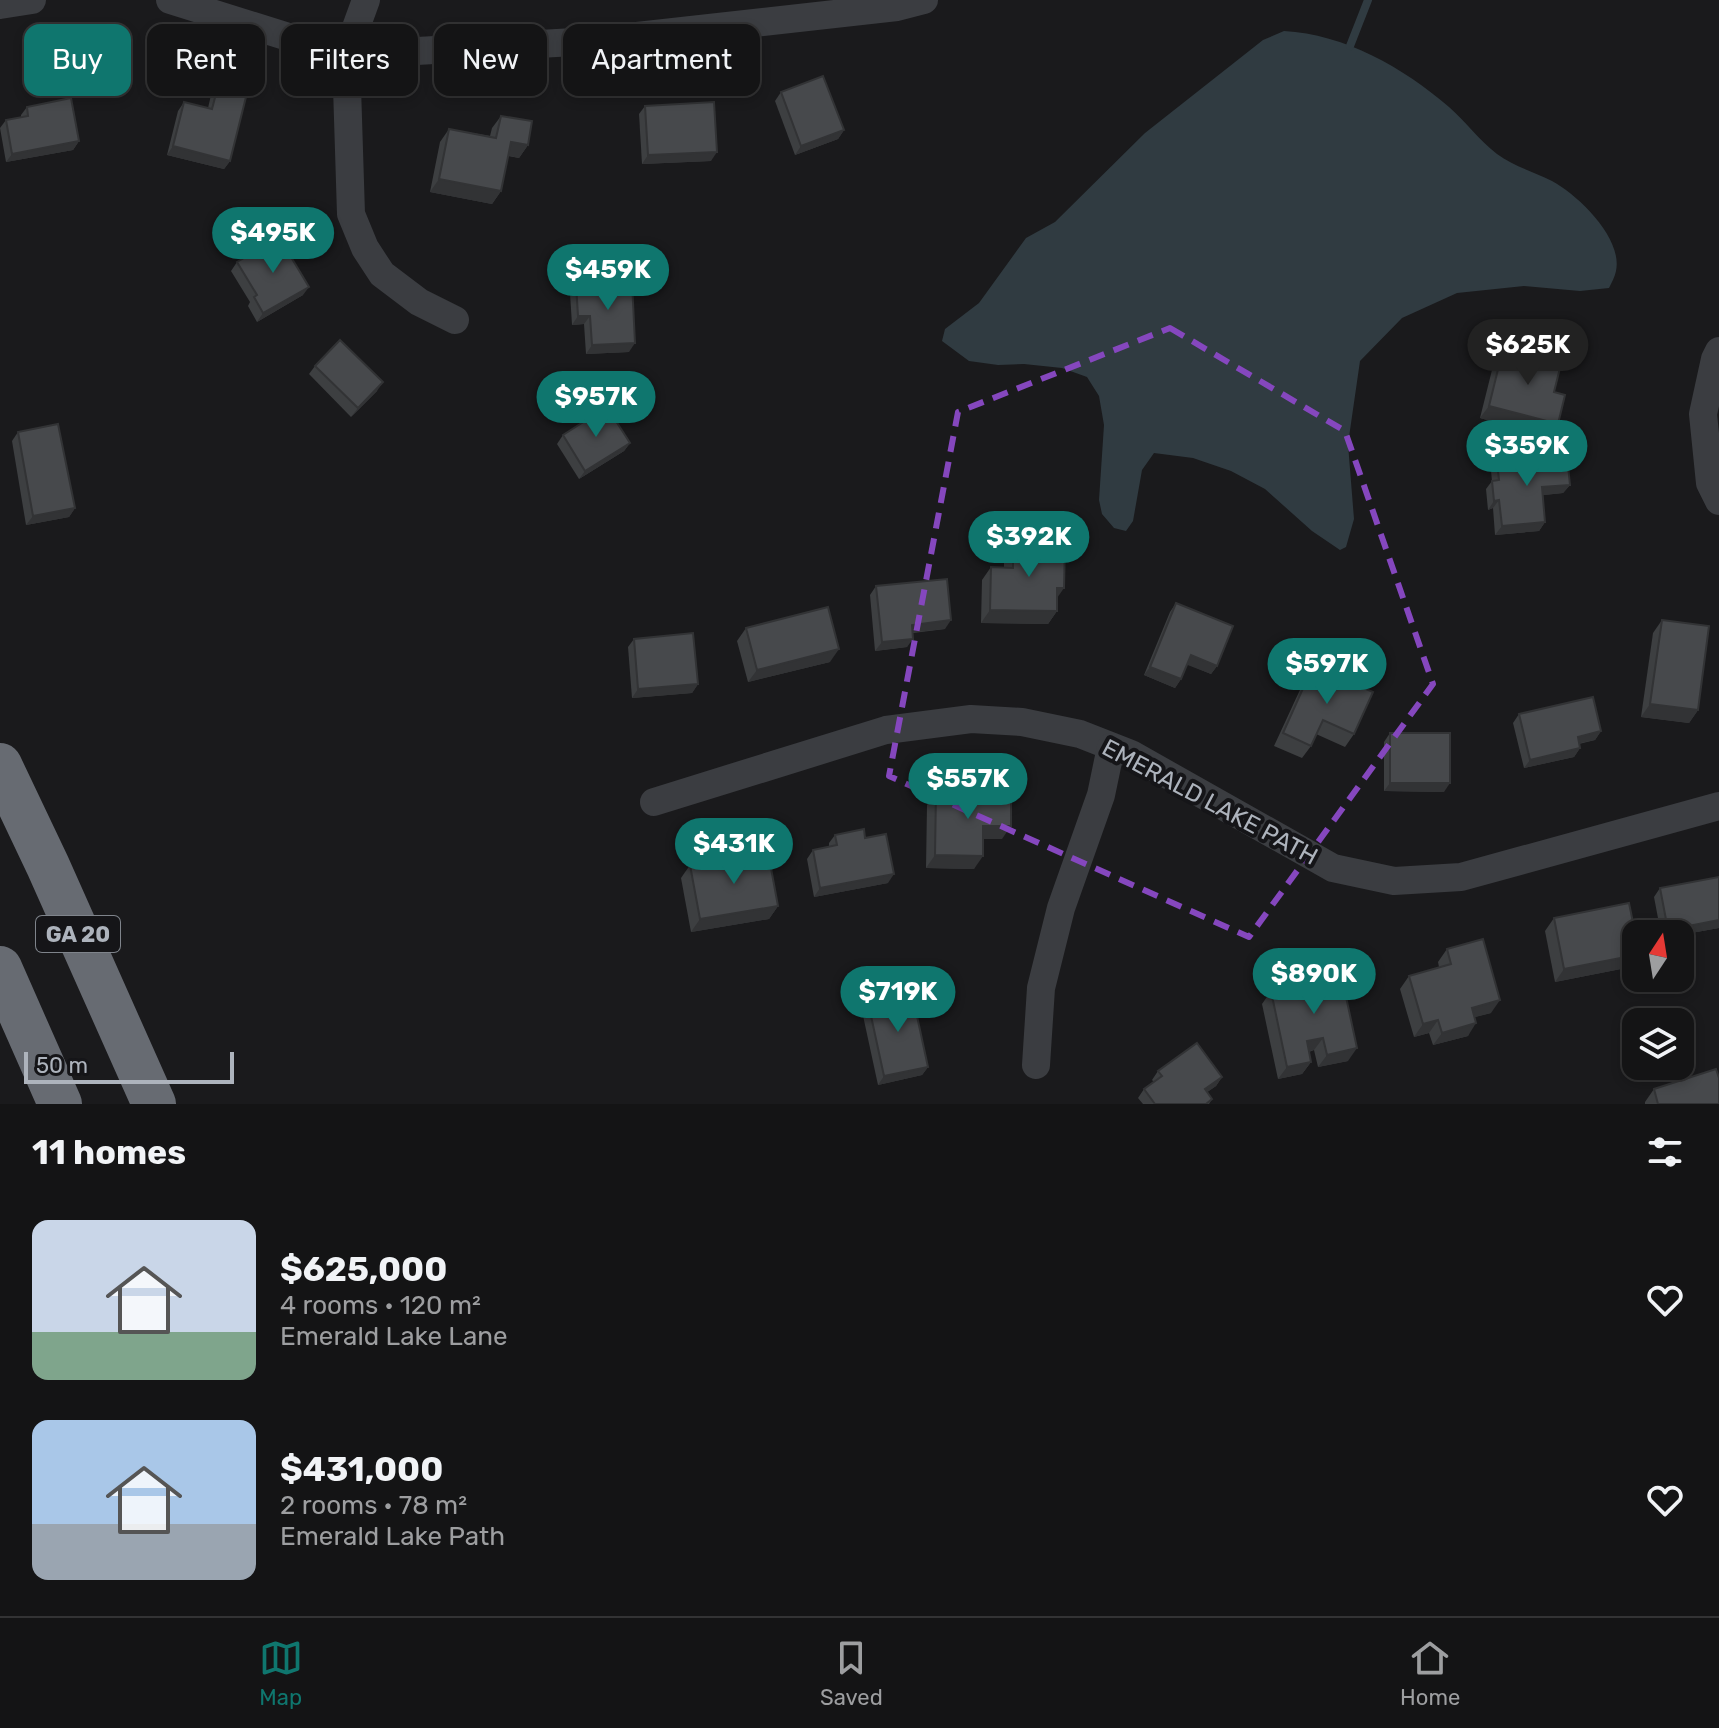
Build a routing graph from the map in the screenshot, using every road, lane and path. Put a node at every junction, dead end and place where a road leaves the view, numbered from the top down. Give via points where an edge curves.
1 (32, 0) edge
2 (170, 0) edge
3 (366, 0) edge
4 (924, 0) edge
5 (0, 5) edge
6 (357, 24) edge
7 (281, 35) edge
8 (418, 51) edge
9 (347, 96) edge
10 (455, 320) dead end
11 (1719, 351) edge
12 (1719, 501) edge
13 (1111, 747) junction
14 (0, 765) edge
15 (654, 802) dead end
16 (1719, 806) edge
17 (0, 968) edge
18 (1036, 1065) dead end
19 (60, 1104) edge
20 (154, 1104) edge

1 - 5 street
2 - 7 street
3 - 6 street
4 - 8 street via 592,41
9 - 10 street via 351,214 365,248 382,274
11 - 12 street via 1703,414 1710,483
13 - 15 street, EMERALD LAKE PATH via 1080,734 1022,722 971,719 886,730
13 - 16 street, EMERALD LAKE PATH via 1333,868 1394,881 1461,877
13 - 18 street via 1041,988
14 - 20 highway, GA 20
17 - 19 highway

